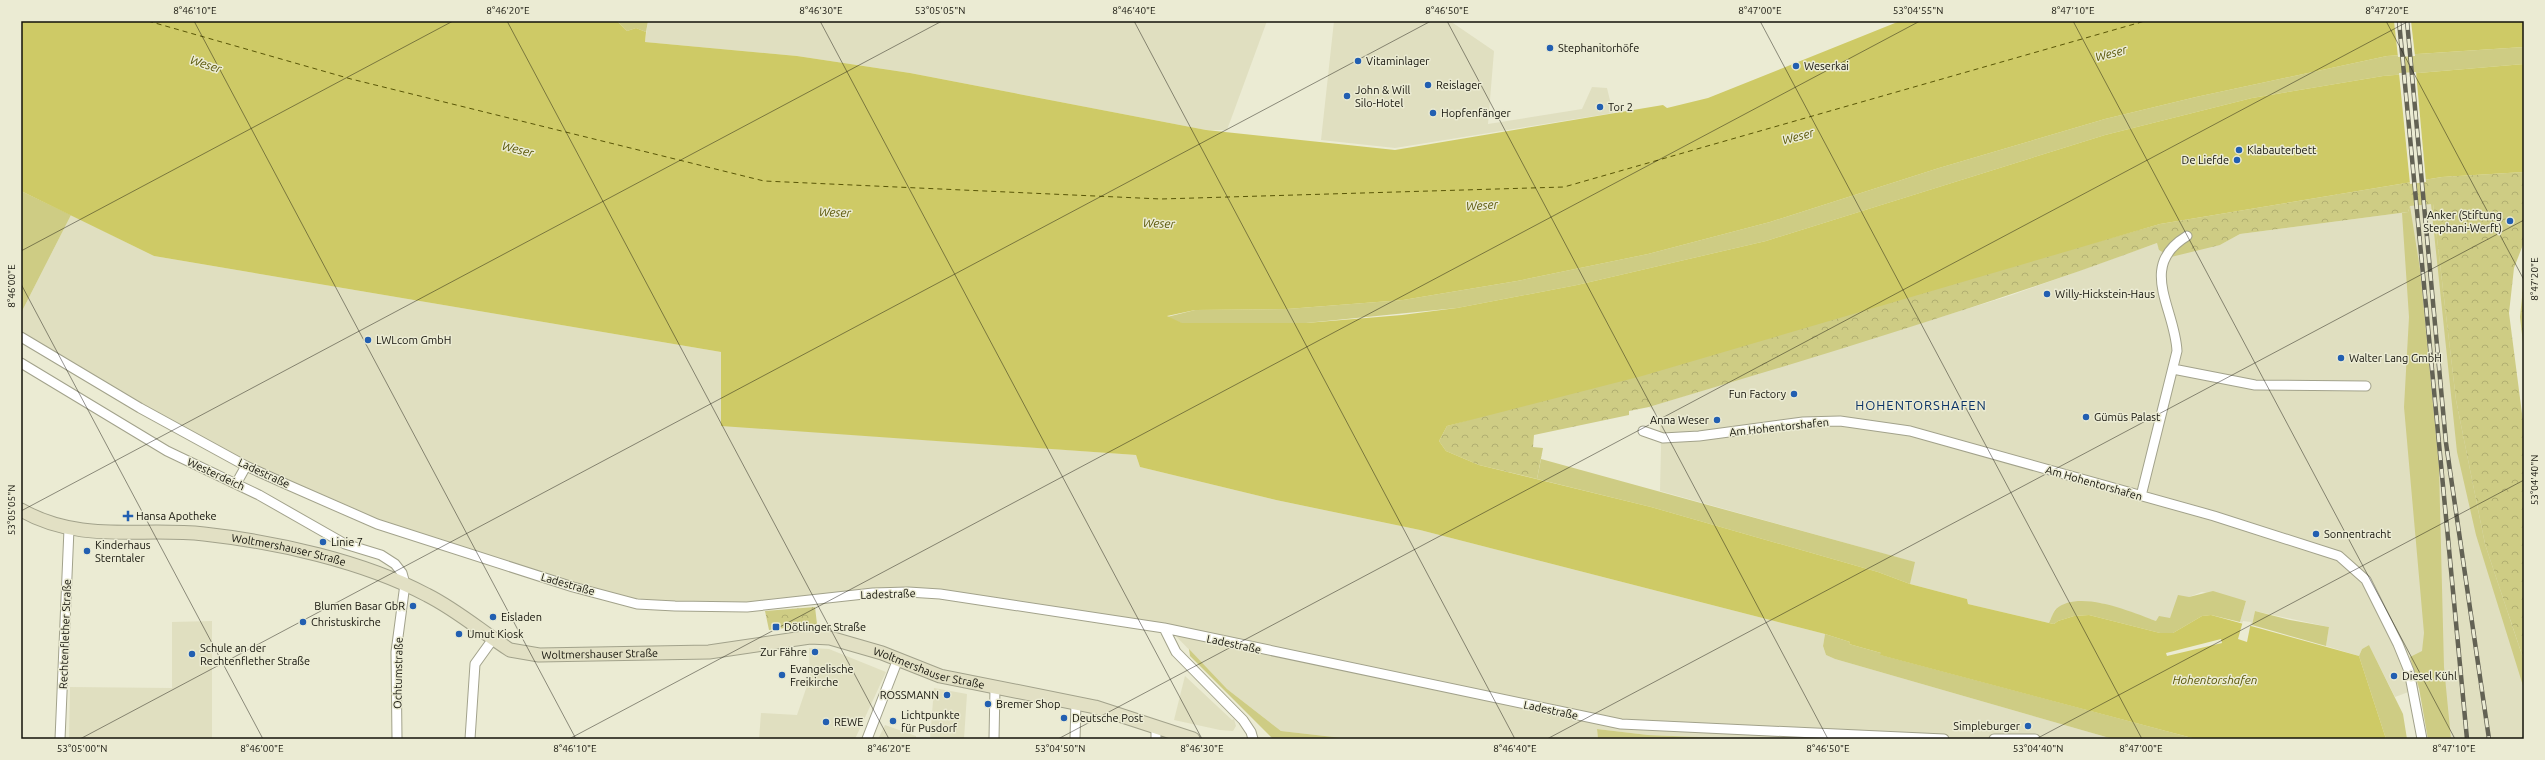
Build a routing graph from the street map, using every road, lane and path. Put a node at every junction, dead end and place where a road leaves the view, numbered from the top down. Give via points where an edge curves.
1 (2187, 236) dead end
2 (21, 337) edge
3 (21, 363) edge
4 (2173, 369) junction
5 (2366, 386) dead end
6 (1643, 432) dead end
7 (246, 466) junction
8 (236, 484) junction
9 (2141, 496) junction
10 (21, 510) edge
11 (69, 529) junction
12 (405, 584) junction
13 (1164, 628) junction
14 (493, 639) junction
15 (898, 659) junction
16 (995, 688) junction
17 (1076, 703) junction
18 (1156, 734) edge
19 (60, 739) edge
20 (397, 739) edge
21 (470, 739) edge
22 (867, 739) edge
23 (994, 739) edge
24 (1075, 739) edge
25 (1192, 739) edge
26 (1253, 739) edge
27 (1944, 739) edge
28 (1994, 739) edge
29 (2035, 739) edge
30 (2422, 739) edge

1 - 4 street via 2166,254 2160,273 2176,338 2177,351
2 - 7 street, Ladestraße via 140,408
3 - 8 street, Westerdeich via 155,444
4 - 5 street via 2255,385
4 - 9 street
6 - 9 street, Am Hohentorshafen via 1663,438 1699,436 1803,422 1840,421 1876,425 1910,431
7 - 8 street
7 - 13 street, Ladestraße via 377,524 574,587 637,604 747,607 908,592 940,594
8 - 12 street, Westerdeich via 345,544 385,558 395,564 402,573
9 - 30 street, Am Hohentorshafen via 2321,550 2339,556 2353,566 2366,580 2404,658 2418,711
10 - 11 street, Woltmershauser Straße
11 - 12 street, Woltmershauser Straße via 103,533 203,534 231,538 351,563
11 - 19 street, Rechtenflether Straße
12 - 14 street, Woltmershauser Straße via 452,609
12 - 20 street, Ochtumstraße via 396,652
13 - 26 street via 1176,652 1243,720
13 - 27 street, Ladestraße via 1621,724
14 - 15 street, Woltmershauser Straße via 510,650 539,655 709,652 810,637 849,642
14 - 21 street via 475,664
15 - 16 street, Woltmershauser Straße via 940,676
15 - 22 street
16 - 17 street, Woltmershauser Straße
16 - 23 street
17 - 18 street, Woltmershauser Straße via 1116,713
17 - 24 street
18 - 25 street, Woltmershauser Straße
28 - 29 street

